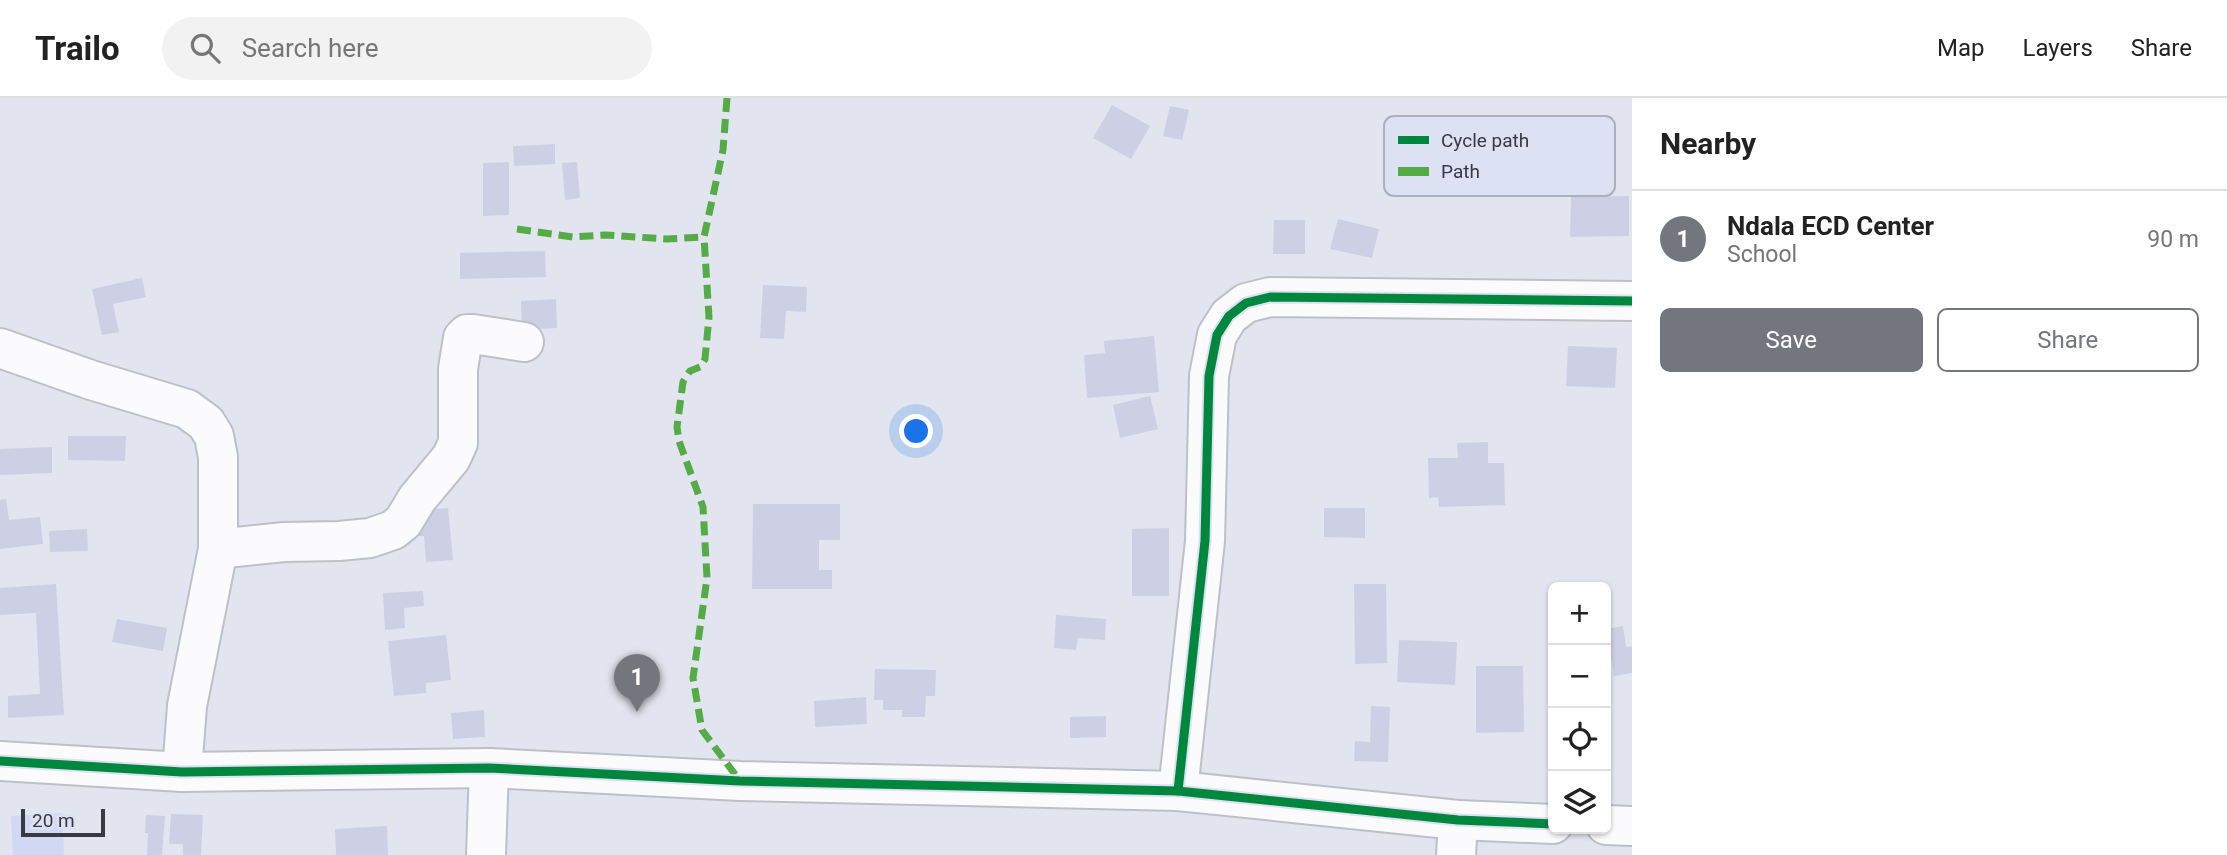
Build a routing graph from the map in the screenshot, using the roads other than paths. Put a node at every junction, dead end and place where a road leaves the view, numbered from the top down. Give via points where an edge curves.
1 (1632, 301) edge
2 (524, 342) dead end
3 (1, 348) edge
4 (218, 549) junction
5 (0, 761) edge
6 (489, 768) junction
7 (182, 772) junction
8 (1178, 791) junction
9 (1548, 825) edge
10 (1611, 825) edge
11 (1632, 826) edge
12 (1457, 837) edge
13 (486, 855) edge

1 - 8 street via 1270,297 1246,303 1229,316 1217,335 1209,376 1205,541
2 - 4 street via 473,334 463,338 458,369 458,443 452,458 393,530 356,540
3 - 4 street via 180,406 201,418 212,430 217,448
4 - 7 street via 187,706
5 - 7 street
6 - 7 street
6 - 8 street via 740,781
6 - 13 street
8 - 12 street
9 - 12 street
10 - 11 street

